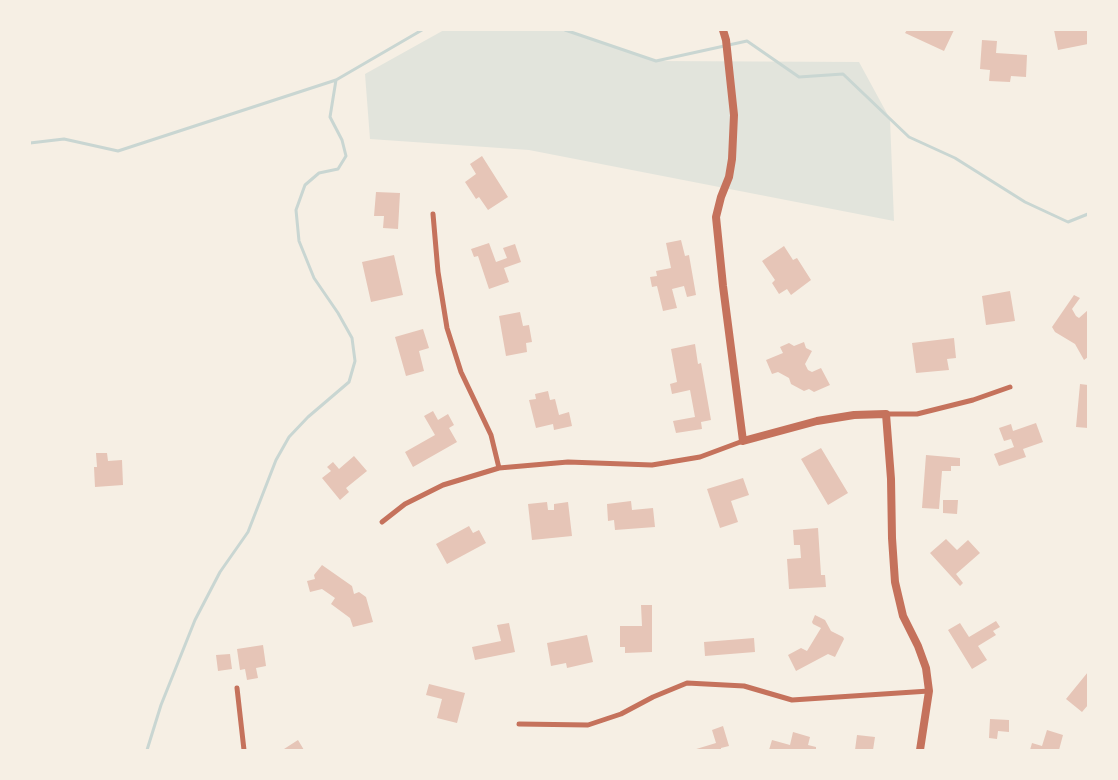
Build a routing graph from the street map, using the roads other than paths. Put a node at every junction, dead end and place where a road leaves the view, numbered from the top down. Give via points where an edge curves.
1 (723, 30) edge
2 (433, 214) dead end
3 (1010, 387) dead end
4 (886, 414) junction
5 (743, 441) junction
6 (499, 468) junction
7 (382, 522) dead end
8 (237, 688) dead end
9 (929, 691) junction
10 (519, 724) dead end
11 (244, 750) edge
12 (920, 750) edge

1 - 5 street via 734,115 730,177 716,216
2 - 6 street via 447,328 461,372 491,435
3 - 4 street via 917,414
4 - 5 street via 816,421
4 - 9 street via 895,582 903,616 926,668
5 - 6 street via 700,457 652,465 568,462
6 - 7 street via 443,485 405,504
8 - 11 street
9 - 10 street via 792,700 744,686 687,683 621,714 588,725
9 - 12 street

